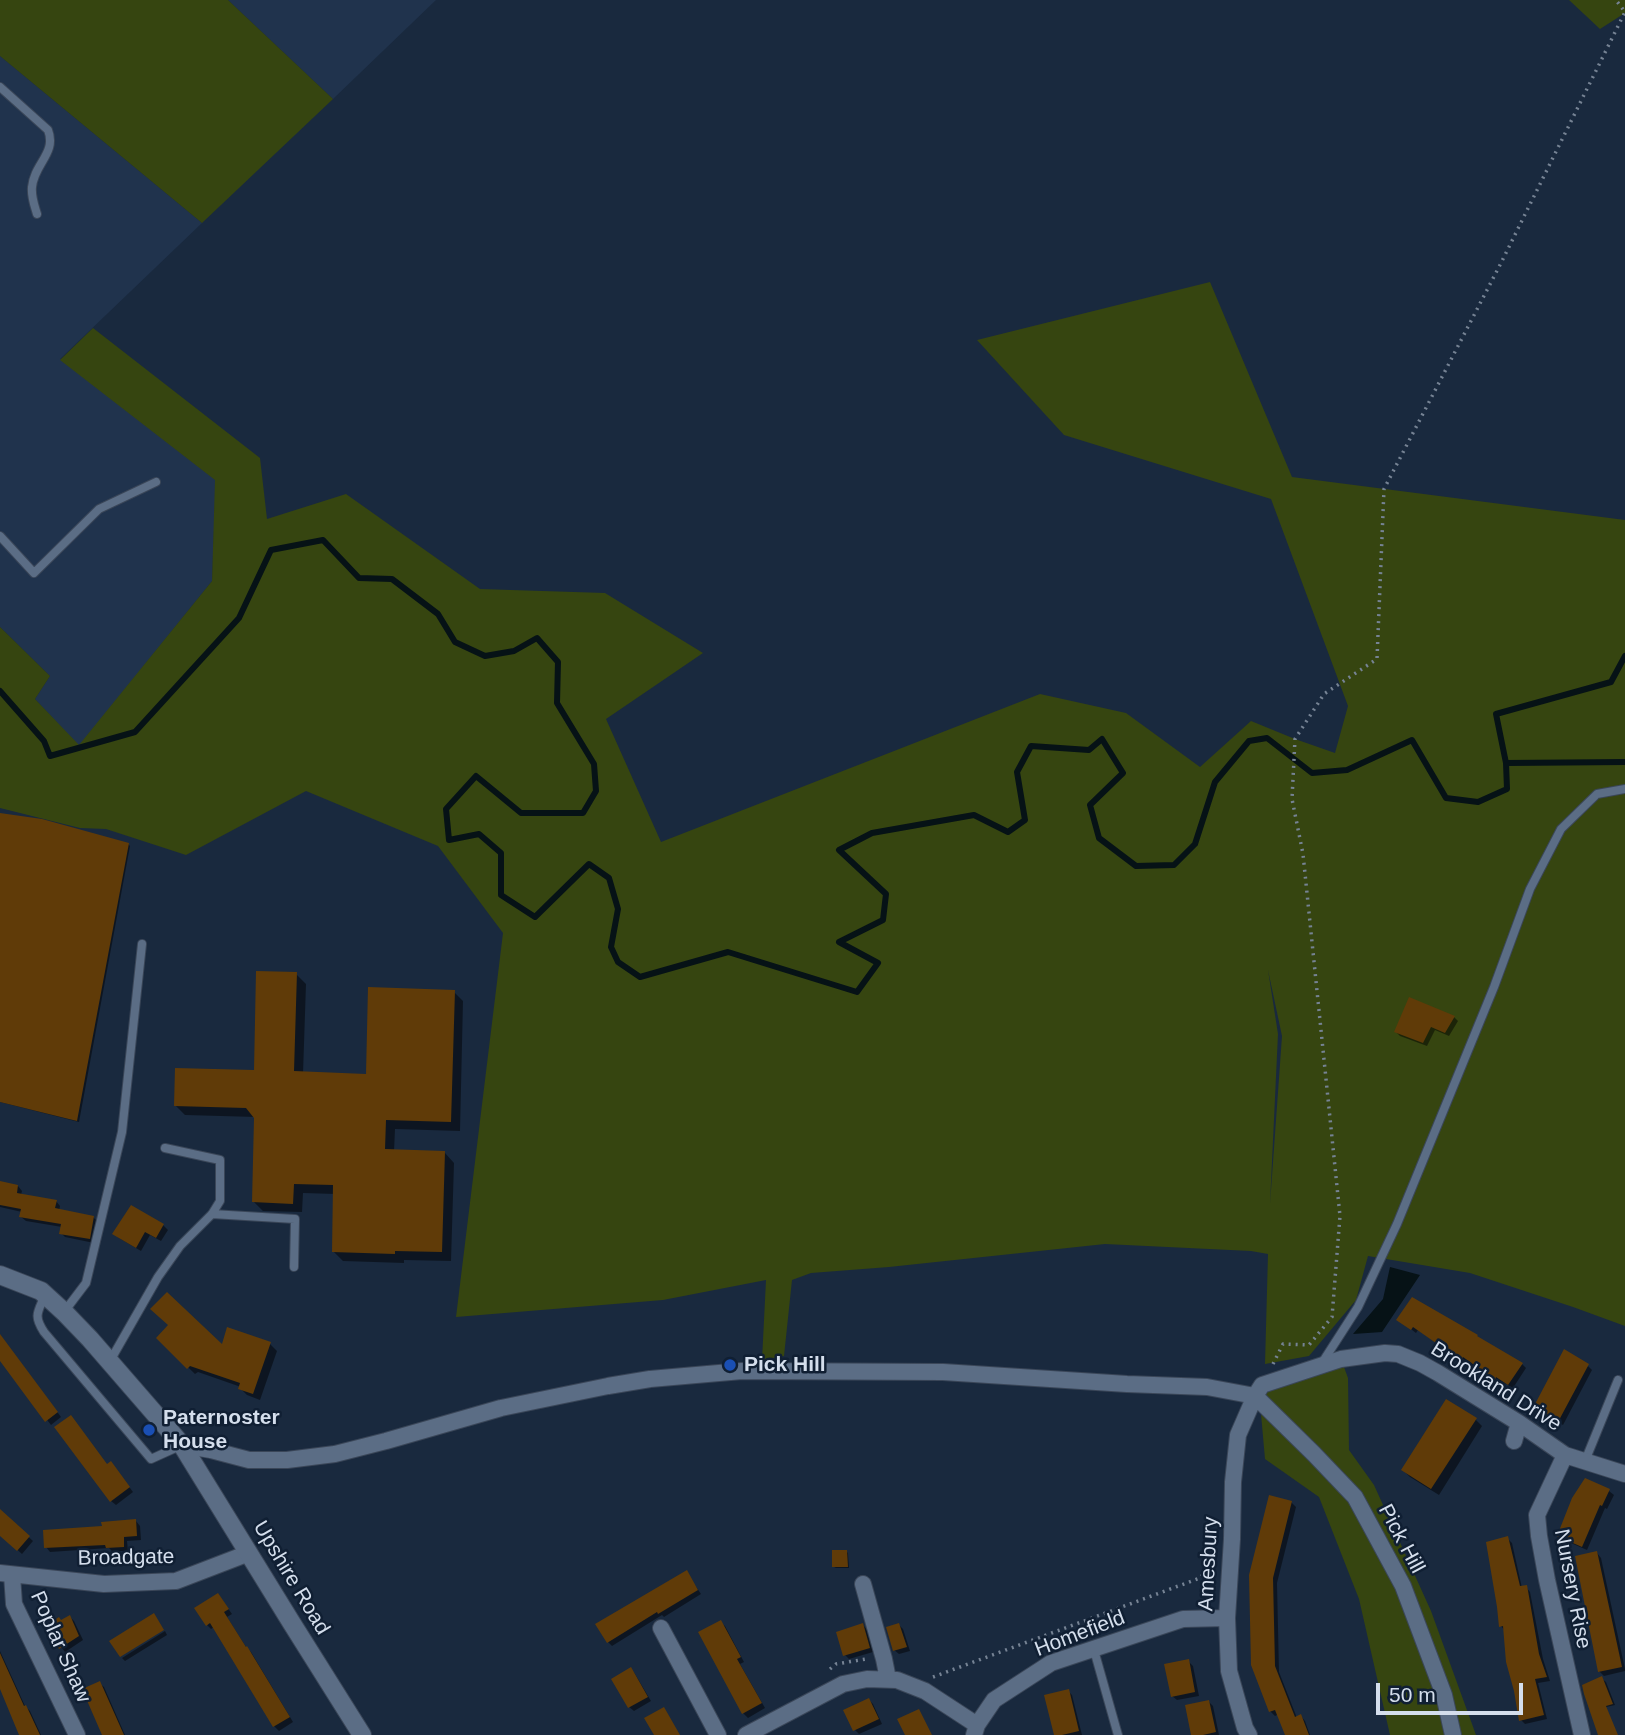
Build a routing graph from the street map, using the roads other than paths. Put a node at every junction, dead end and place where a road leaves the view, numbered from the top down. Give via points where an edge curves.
1 (0, 87) edge
2 (37, 214) dead end
3 (156, 482) dead end
4 (0, 536) edge
5 (1625, 789) edge
6 (142, 944) dead end
7 (165, 1148) dead end
8 (212, 1214) junction
9 (294, 1267) dead end
10 (0, 1275) edge
11 (45, 1295) junction
12 (64, 1312) junction
13 (110, 1361) junction
14 (1320, 1366) junction
15 (1618, 1380) dead end
16 (1258, 1390) junction
17 (1519, 1423) junction
18 (1514, 1441) dead end
19 (182, 1445) junction
20 (1565, 1455) junction
21 (1585, 1461) junction
22 (1625, 1474) edge
23 (249, 1553) junction
24 (6, 1574) edge
25 (863, 1584) dead end
26 (1227, 1618) junction
27 (661, 1628) dead end
28 (1094, 1650) junction
29 (888, 1679) junction
30 (976, 1730) edge
31 (77, 1735) edge
32 (362, 1735) edge
33 (718, 1735) edge
34 (746, 1735) edge
35 (1118, 1735) edge
36 (1249, 1735) edge
37 (1453, 1735) edge
38 (1582, 1735) edge

1 - 2 lane via 48,130 51,139 32,184
3 - 4 lane via 99,509 34,573
5 - 14 lane via 1597,794 1560,829 1530,890 1397,1224 1358,1307
6 - 12 lane via 122,1132 86,1283
7 - 8 lane via 220,1160 220,1201
8 - 9 lane via 295,1219
8 - 13 lane via 158,1277
10 - 11 street, Upshire Road
11 - 12 street, Upshire Road
11 - 19 lane via 37,1322 150,1459
12 - 13 street, Upshire Road
13 - 19 street, Upshire Road
14 - 16 street, Brookland Drive
14 - 17 street, Brookland Drive via 1352,1357 1398,1354
15 - 21 lane
16 - 19 street via 943,1372 742,1371 594,1388 501,1408 335,1454 248,1460
16 - 26 street, Amesbury via 1238,1435
16 - 37 street, Pick Hill via 1355,1497 1403,1587 1444,1695
17 - 18 street
17 - 20 street, Brookland Drive
19 - 23 street, Upshire Road
20 - 21 street, Brookland Drive
20 - 38 street, Nursery Rise via 1537,1515
21 - 22 street, Brookland Drive
23 - 24 street, Broadgate via 176,1581 104,1584
23 - 32 street, Upshire Road
24 - 31 street, Poplar Shaw via 14,1604
25 - 29 street
26 - 28 street, Homefield via 1183,1619
26 - 36 street, Amesbury via 1229,1671
27 - 33 street
28 - 30 street, Homefield via 1051,1663 994,1700
28 - 35 lane
29 - 30 street via 925,1691
29 - 34 street via 843,1684

